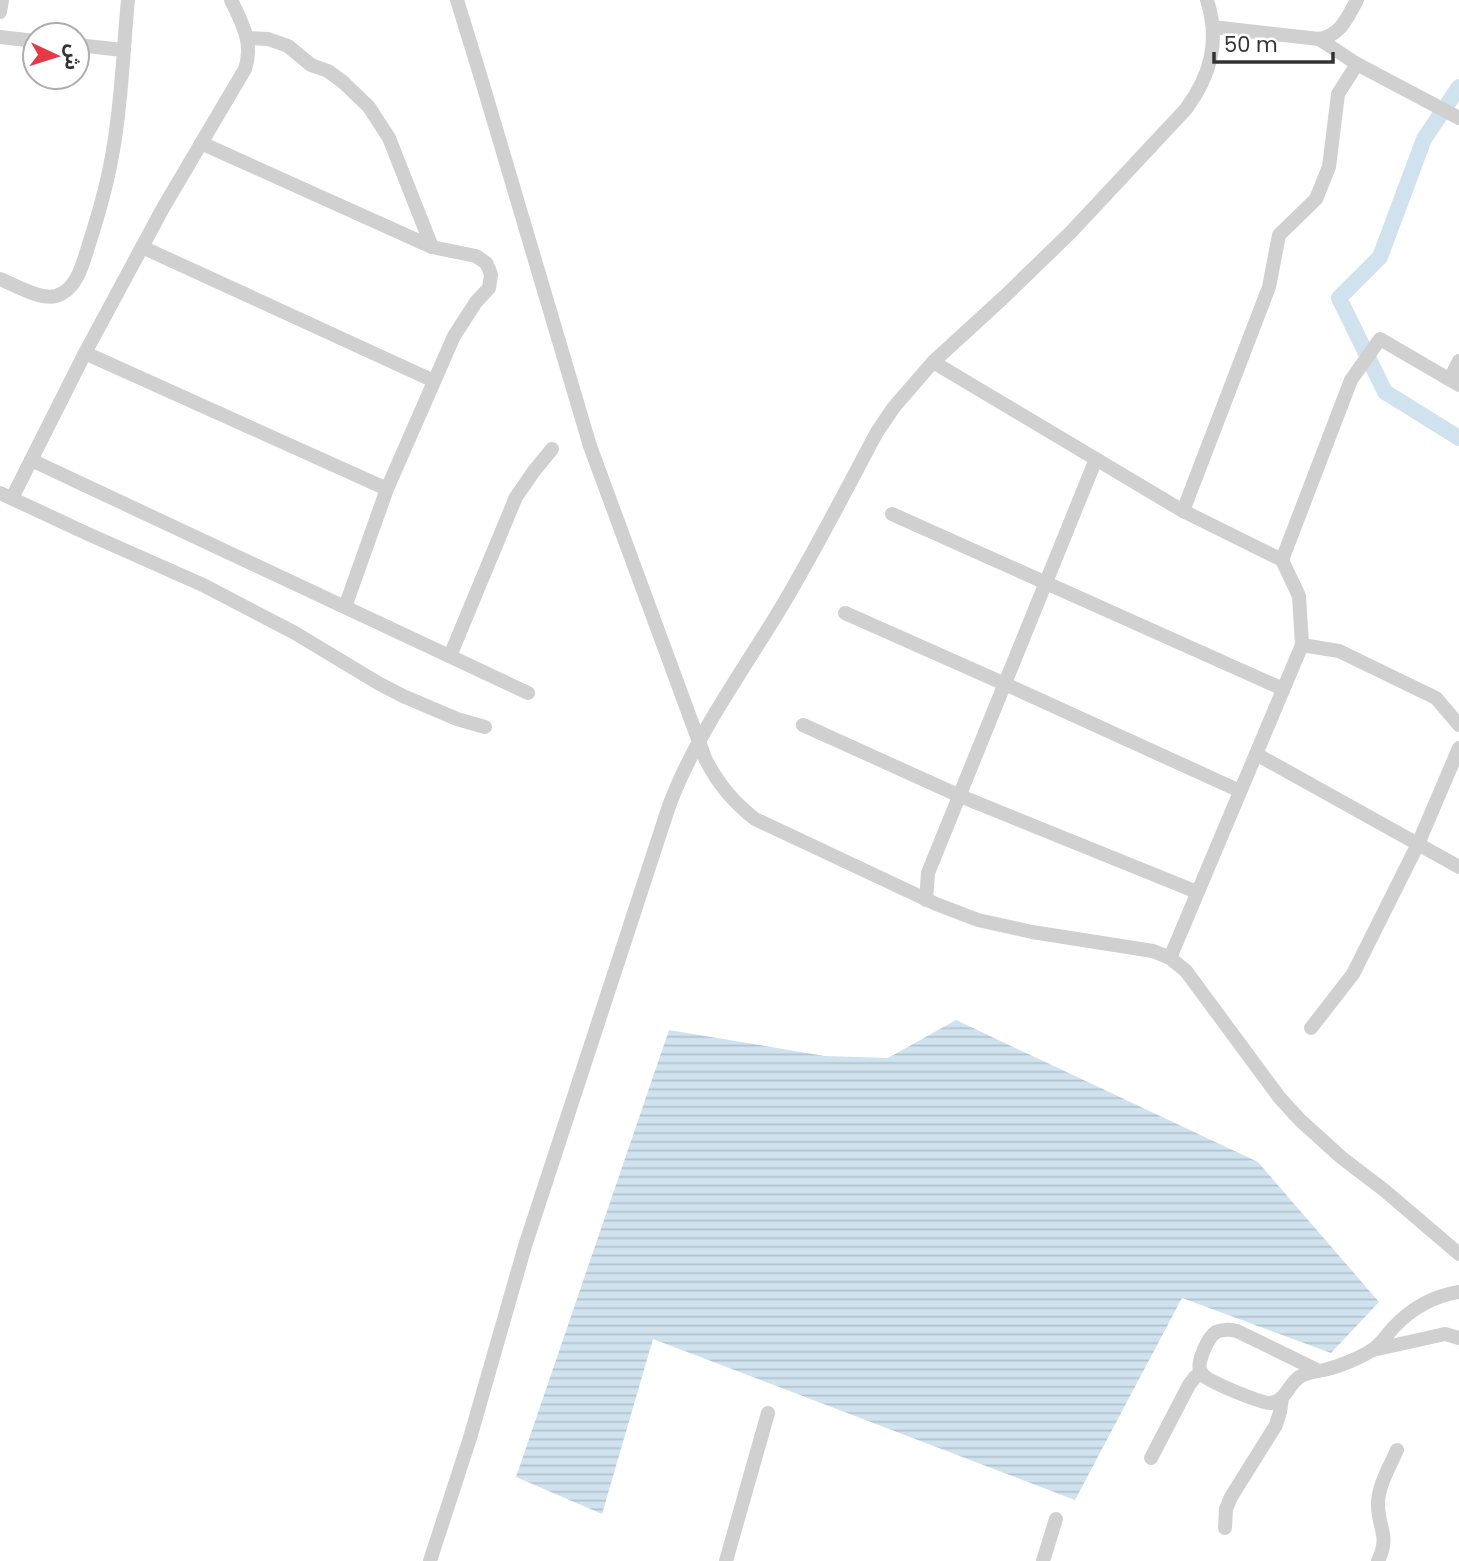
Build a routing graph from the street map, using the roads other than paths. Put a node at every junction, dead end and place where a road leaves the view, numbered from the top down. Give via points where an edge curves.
1 (2, 0) edge
2 (128, 0) edge
3 (457, 0) edge
4 (1207, 0) edge
5 (1357, 0) edge
6 (235, 4) edge
7 (0, 12) edge
8 (1213, 27) junction
9 (0, 37) edge
10 (248, 38) junction
11 (21, 39) edge
12 (1319, 39) junction
13 (91, 46) edge
14 (124, 50) junction
15 (1357, 64) junction
16 (1459, 118) edge
17 (201, 143) junction
18 (142, 247) junction
19 (432, 247) junction
20 (0, 279) edge
21 (85, 353) junction
22 (1459, 361) edge
23 (933, 362) junction
24 (433, 381) junction
25 (1454, 382) edge
26 (552, 449) dead end
27 (1096, 459) junction
28 (31, 460) junction
29 (387, 489) junction
30 (6, 495) edge
31 (1183, 511) junction
32 (892, 514) dead end
33 (1282, 559) junction
34 (1046, 584) junction
35 (345, 607) junction
36 (845, 613) dead end
37 (1302, 645) junction
38 (450, 656) junction
39 (1005, 684) junction
40 (1283, 689) junction
41 (528, 693) dead end
42 (1457, 720) edge
43 (803, 725) dead end
44 (485, 727) dead end
45 (699, 740) junction
46 (1459, 748) edge
47 (1256, 754) junction
48 (1240, 791) junction
49 (960, 796) junction
50 (1418, 844) junction
51 (1459, 867) edge
52 (1197, 892) junction
53 (926, 900) junction
54 (1170, 958) junction
55 (1311, 1028) dead end
56 (1459, 1254) edge
57 (1459, 1292) edge
58 (1459, 1338) edge
59 (1374, 1350) junction
60 (1319, 1371) junction
61 (1201, 1373) junction
62 (1282, 1398) junction
63 (768, 1413) dead end
64 (1397, 1450) dead end
65 (1151, 1458) dead end
66 (1056, 1519) dead end
67 (1225, 1528) dead end
68 (430, 1561) edge
69 (726, 1561) edge
70 (1043, 1561) edge
71 (1378, 1561) edge

1 - 7 street
2 - 14 street
3 - 45 street via 590,446
4 - 8 street
5 - 12 street via 1340,29
6 - 10 street
8 - 12 street
8 - 23 street via 1208,71 1186,109 1071,232
9 - 11 street
10 - 17 street via 245,69
10 - 19 street via 288,46 343,82 369,107 389,138
12 - 15 street
13 - 14 street
14 - 20 street via 107,183 74,282 63,293 43,297
15 - 16 street
15 - 31 street via 1338,94 1329,167 1316,199 1279,235 1269,287
17 - 18 street
17 - 19 street
18 - 21 street
18 - 24 street
19 - 24 street via 476,256 486,263 491,275 489,288 454,336
21 - 28 street
21 - 29 street
22 - 25 street
23 - 27 street
23 - 45 street via 877,432 784,603
24 - 29 street
25 - 33 street via 1380,339 1351,380
26 - 38 street via 516,497
27 - 31 street
27 - 34 street
28 - 30 street
28 - 35 street
29 - 35 street
30 - 44 street via 203,585 403,696
31 - 33 street
32 - 34 street
33 - 37 street via 1298,596
34 - 39 street
34 - 40 street
35 - 38 street
36 - 39 street
37 - 40 street
37 - 42 street via 1339,651 1436,698
38 - 41 street
39 - 48 street
39 - 49 street
40 - 47 street
43 - 49 street
45 - 53 street via 722,787 755,819
45 - 68 street via 669,806 525,1246
46 - 50 street
47 - 48 street
47 - 50 street
48 - 52 street
49 - 52 street
49 - 53 street via 928,873
50 - 51 street
50 - 55 street via 1353,974
52 - 54 street
53 - 54 street via 1005,927 1153,951
54 - 56 street via 1186,971 1300,1120
57 - 59 street via 1416,1308
58 - 59 street via 1445,1334
59 - 60 street
60 - 61 street via 1229,1329 1212,1335 1199,1361
60 - 62 street via 1298,1378
61 - 62 street via 1262,1402
61 - 65 street via 1189,1385
62 - 67 street via 1276,1425 1228,1503
63 - 69 street
64 - 71 street via 1378,1500 1384,1544
66 - 70 street

